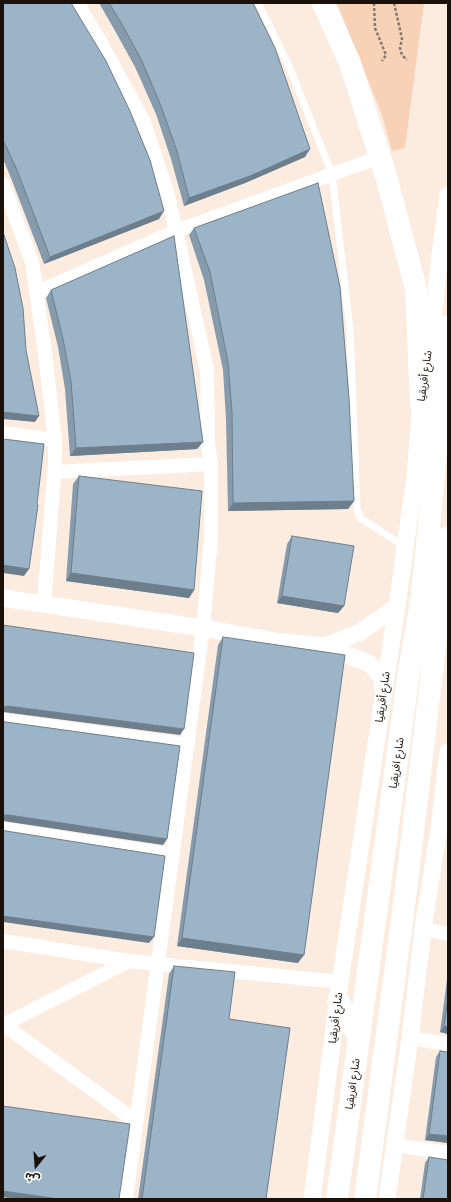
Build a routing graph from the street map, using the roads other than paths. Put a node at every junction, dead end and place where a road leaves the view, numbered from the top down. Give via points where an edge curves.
1 (77, 3) edge
2 (258, 3) edge
3 (323, 3) edge
4 (380, 157) junction
5 (332, 174) junction
6 (3, 184) edge
7 (448, 195) edge
8 (176, 232) junction
9 (36, 293) junction
10 (448, 326) edge
11 (421, 403) junction
12 (3, 433) edge
13 (54, 440) junction
14 (211, 464) junction
15 (54, 472) junction
16 (447, 545) edge
17 (405, 546) junction
18 (3, 598) edge
19 (44, 604) junction
20 (396, 607) junction
21 (203, 628) junction
22 (325, 646) junction
23 (383, 693) junction
24 (3, 720) edge
25 (188, 745) junction
26 (448, 752) edge
27 (3, 829) edge
28 (444, 829) edge
29 (173, 855) junction
30 (423, 929) junction
31 (448, 934) edge
32 (3, 941) edge
33 (129, 961) junction
34 (158, 963) junction
35 (339, 992) junction
36 (4, 1026) edge
37 (359, 1038) junction
38 (410, 1038) junction
39 (448, 1044) edge
40 (137, 1122) junction
41 (394, 1145) junction
42 (448, 1153) edge
43 (126, 1199) edge
44 (312, 1199) edge
45 (337, 1199) edge
46 (364, 1199) edge
47 (387, 1199) edge

1 - 8 street via 143,120 167,191
2 - 5 lane via 289,66
3 - 4 highway via 350,63
4 - 5 street
4 - 11 highway via 416,289
5 - 8 street
5 - 17 lane via 350,330 357,510 360,518
6 - 9 street via 32,262
7 - 11 street, شارع أفريقيا
8 - 9 street
8 - 14 street via 207,370 208,443
9 - 13 street via 46,353
10 - 37 highway, شارع افريقيا via 420,603
11 - 17 street, شارع أفريقيا via 415,476
12 - 13 street
13 - 15 street
14 - 15 street
14 - 21 street via 211,538
15 - 19 street
16 - 46 highway via 407,882
17 - 20 street, شارع أفريقيا
18 - 19 street
19 - 21 street
20 - 22 street via 359,633
20 - 23 street, شارع أفريقيا
21 - 22 street via 281,642
21 - 25 street
22 - 23 street via 370,664 381,676
23 - 35 street, شارع أفريقيا
24 - 25 street
25 - 29 street
26 - 28 street
27 - 29 street
28 - 30 street
29 - 34 street
30 - 31 street
30 - 38 street
32 - 33 street
33 - 34 street
33 - 36 street
34 - 35 street
34 - 40 street
35 - 37 highway
35 - 44 street, شارع أفريقيا
36 - 40 street
37 - 45 highway, شارع افريقيا
38 - 39 street
38 - 41 street
40 - 43 street
41 - 42 street
41 - 47 street

